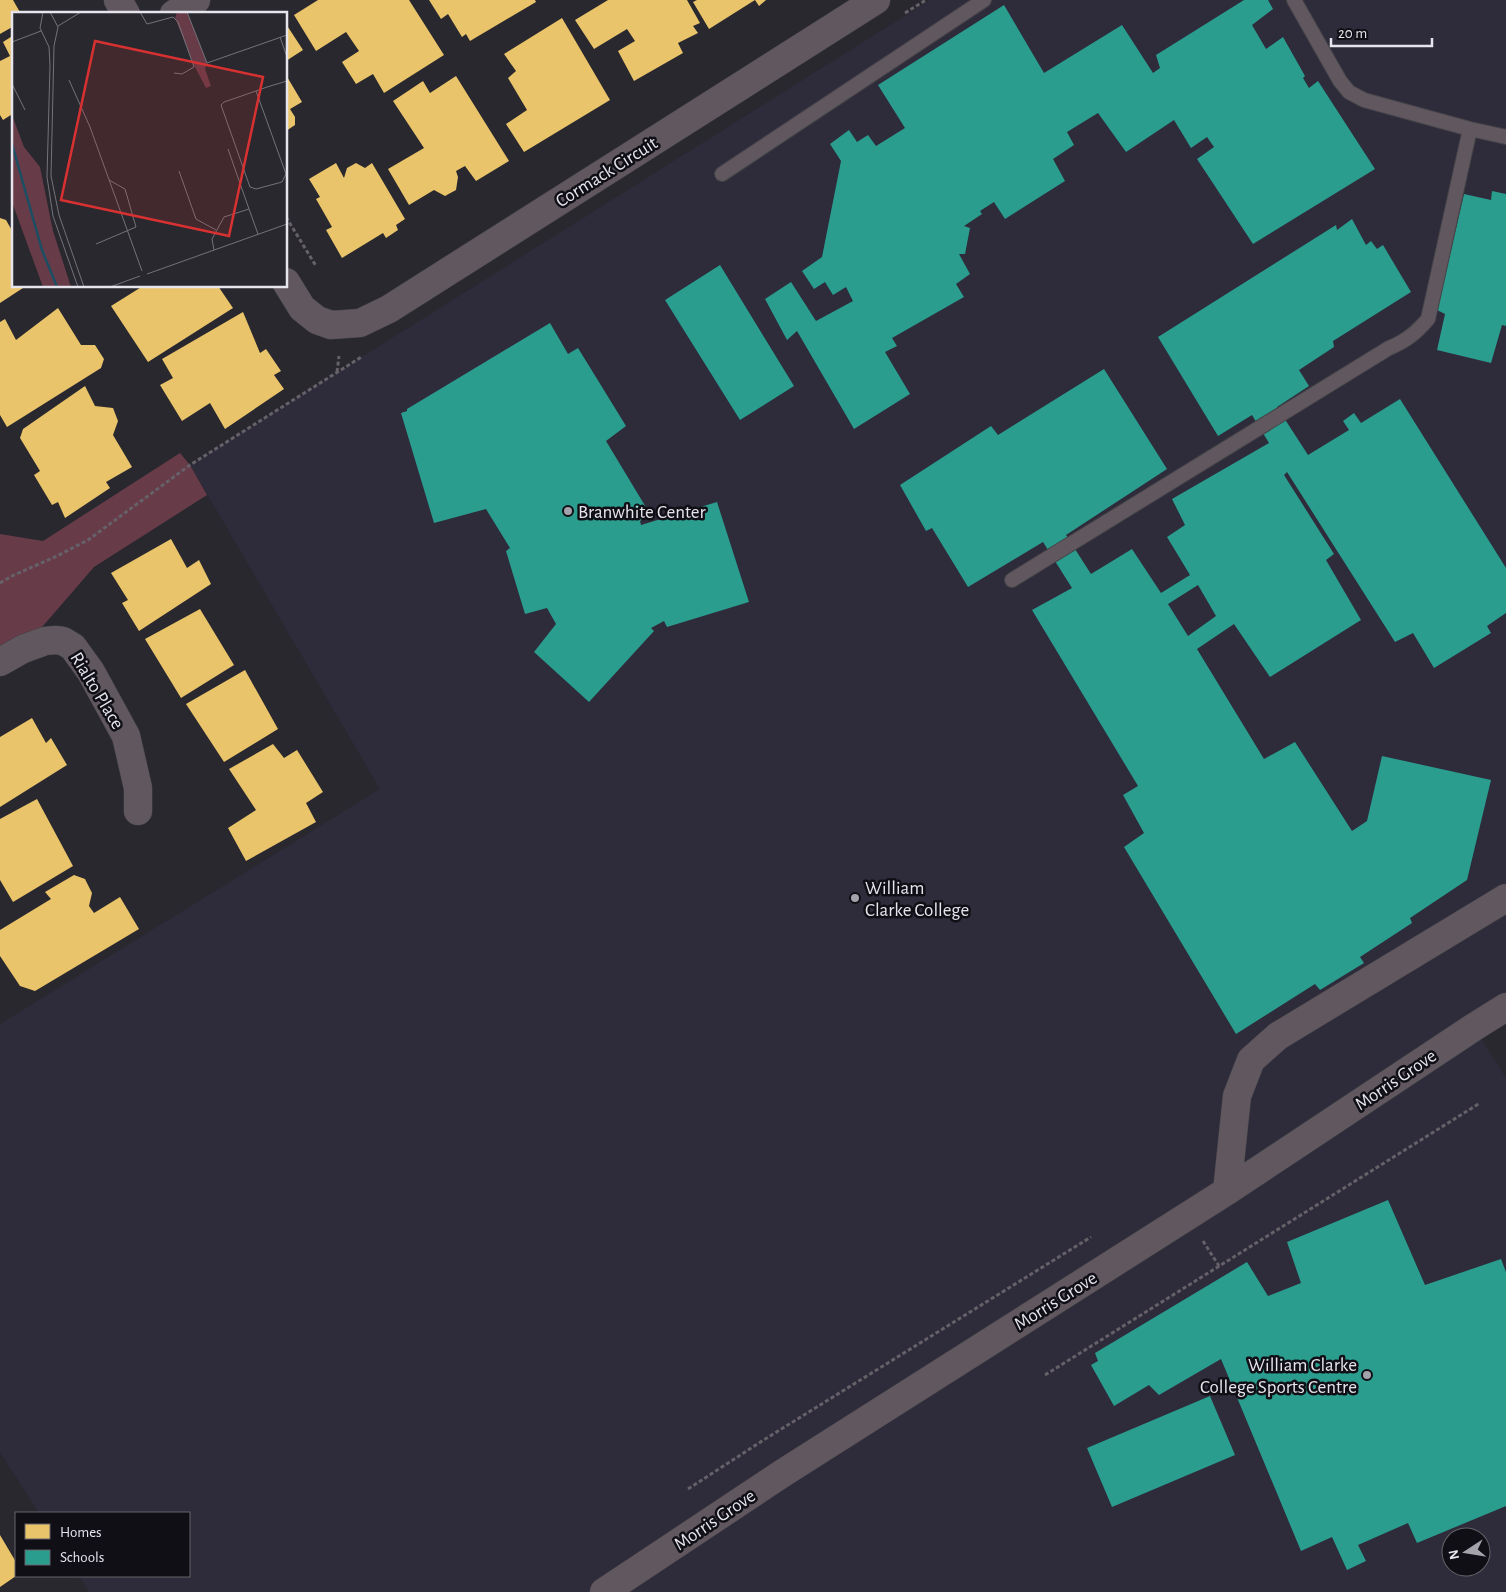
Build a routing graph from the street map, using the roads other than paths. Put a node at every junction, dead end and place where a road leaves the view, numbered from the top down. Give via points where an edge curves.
1 (118, 0) edge
2 (196, 0) edge
3 (876, 0) edge
4 (984, 0) edge
5 (1294, 0) edge
6 (125, 12) edge
7 (177, 12) edge
8 (1470, 129) junction
9 (1506, 137) edge
10 (722, 174) dead end
11 (288, 285) edge
12 (1012, 580) dead end
13 (0, 662) edge
14 (138, 811) dead end
15 (1506, 898) edge
16 (1506, 1007) edge
17 (1227, 1191) junction
18 (604, 1592) edge

1 - 6 street
2 - 7 street
3 - 11 street, Cormack Circuit via 388,309 360,323 331,324 317,320 302,308
4 - 10 lane
5 - 8 lane via 1349,92 1364,100
8 - 9 lane
8 - 12 lane via 1428,319 1416,333
13 - 14 street, Rialto Place via 23,648 45,641 63,641 73,646 126,736 138,788
15 - 17 street via 1278,1036 1251,1060 1237,1096
16 - 17 street, Morris Grove
17 - 18 street, Morris Grove via 783,1473

